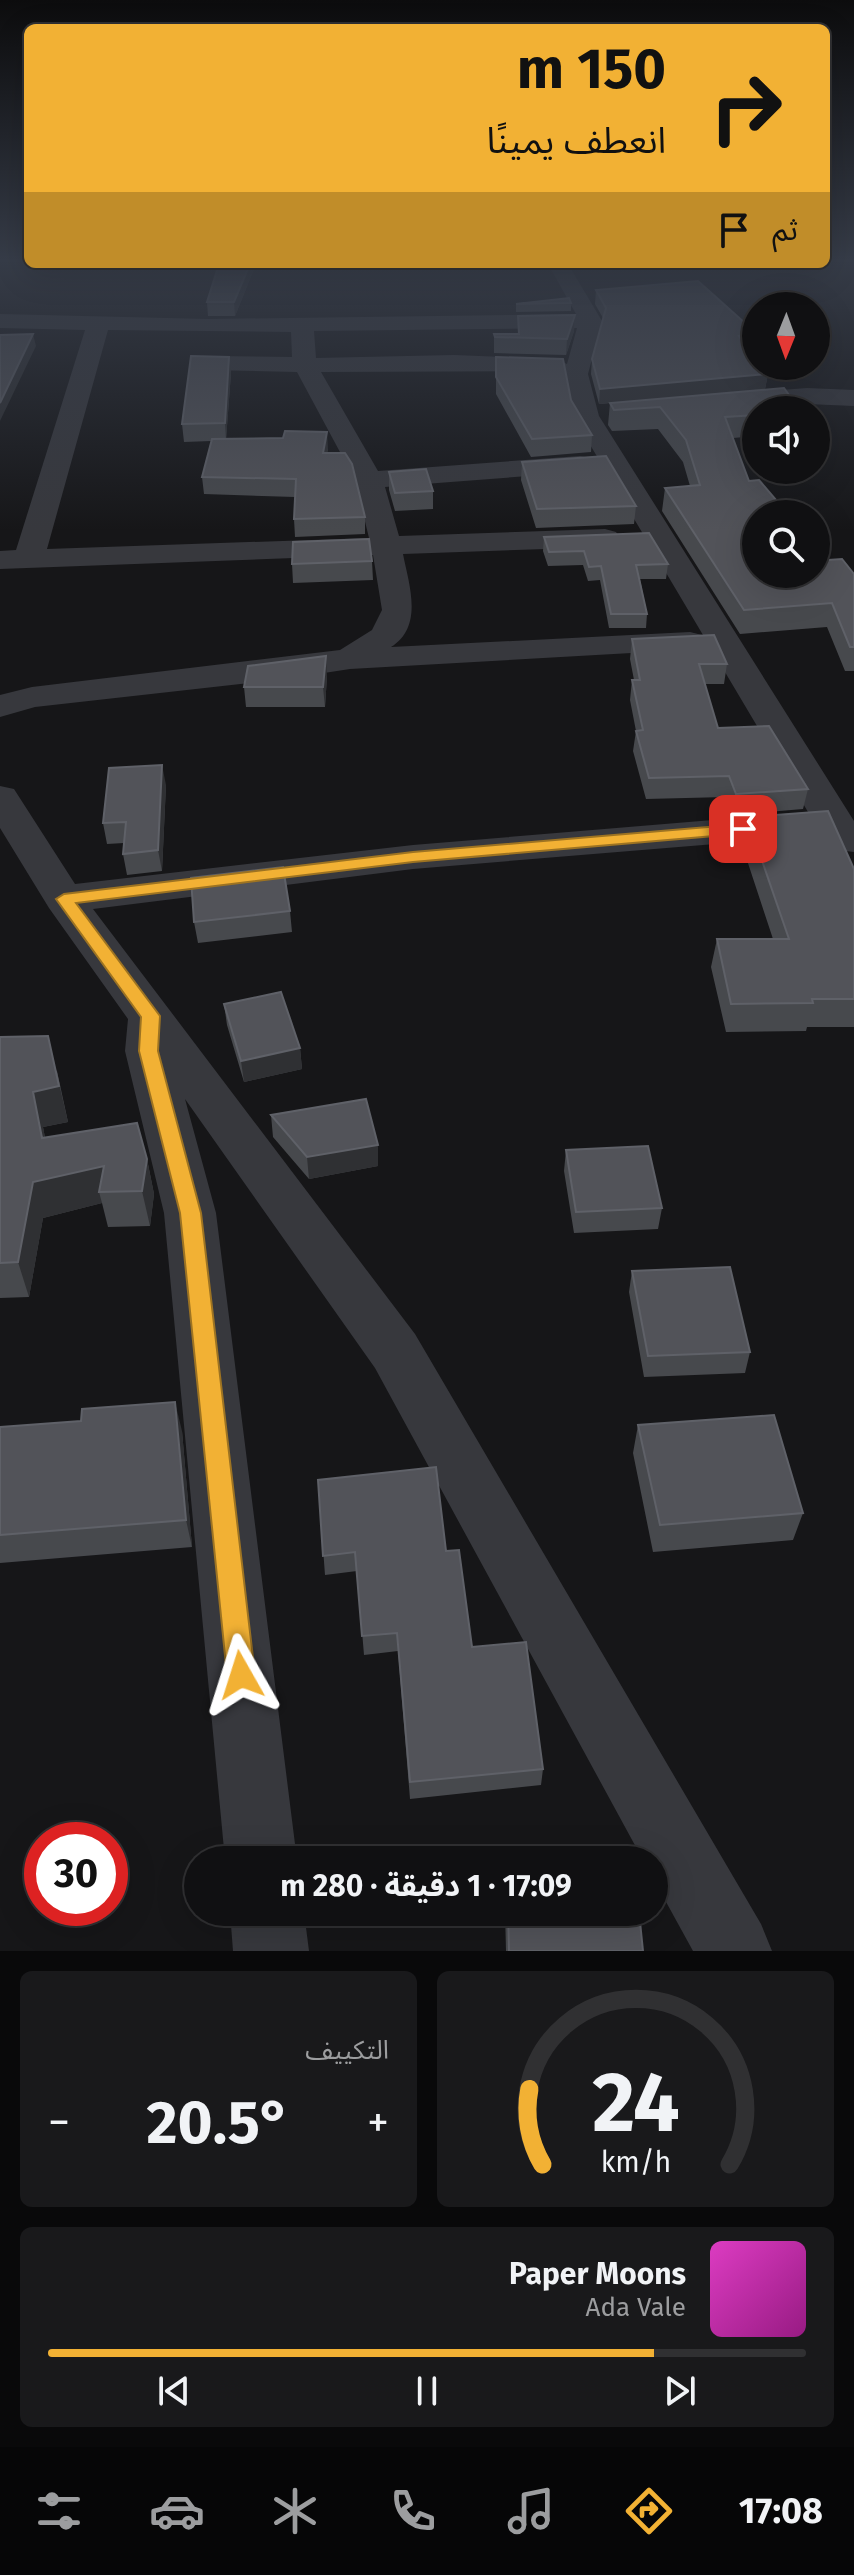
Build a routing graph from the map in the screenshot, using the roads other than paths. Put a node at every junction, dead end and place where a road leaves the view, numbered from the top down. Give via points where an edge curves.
1 (89, 349) edge
2 (304, 349) edge
3 (583, 349) edge
4 (211, 363) edge
5 (305, 365) junction
6 (578, 366) junction
7 (854, 398) edge
8 (710, 404) edge
9 (617, 413) edge
10 (586, 416) junction
11 (614, 462) junction
12 (369, 480) junction
13 (659, 535) junction
14 (387, 548) junction
15 (14, 559) edge
16 (725, 641) junction
17 (349, 659) junction
18 (0, 706) edge
19 (0, 797) edge
20 (844, 833) edge
21 (64, 899) junction
22 (151, 1016) junction
23 (259, 1846) edge
24 (268, 1926) edge
25 (271, 1951) edge
26 (734, 1951) edge

1 - 15 street
2 - 5 street
3 - 6 street
4 - 5 street
5 - 6 street
5 - 12 street
6 - 10 street
7 - 8 street
9 - 10 street
10 - 11 street
11 - 12 street
11 - 13 street
12 - 14 street
13 - 14 street
13 - 16 street
14 - 15 street
14 - 17 street via 398,610 386,636
16 - 17 street
16 - 20 street
17 - 18 street via 32,697
19 - 21 street
20 - 21 street via 413,857
21 - 22 street
22 - 23 street via 148,1051 190,1213
22 - 26 street via 395,1351
24 - 25 street

